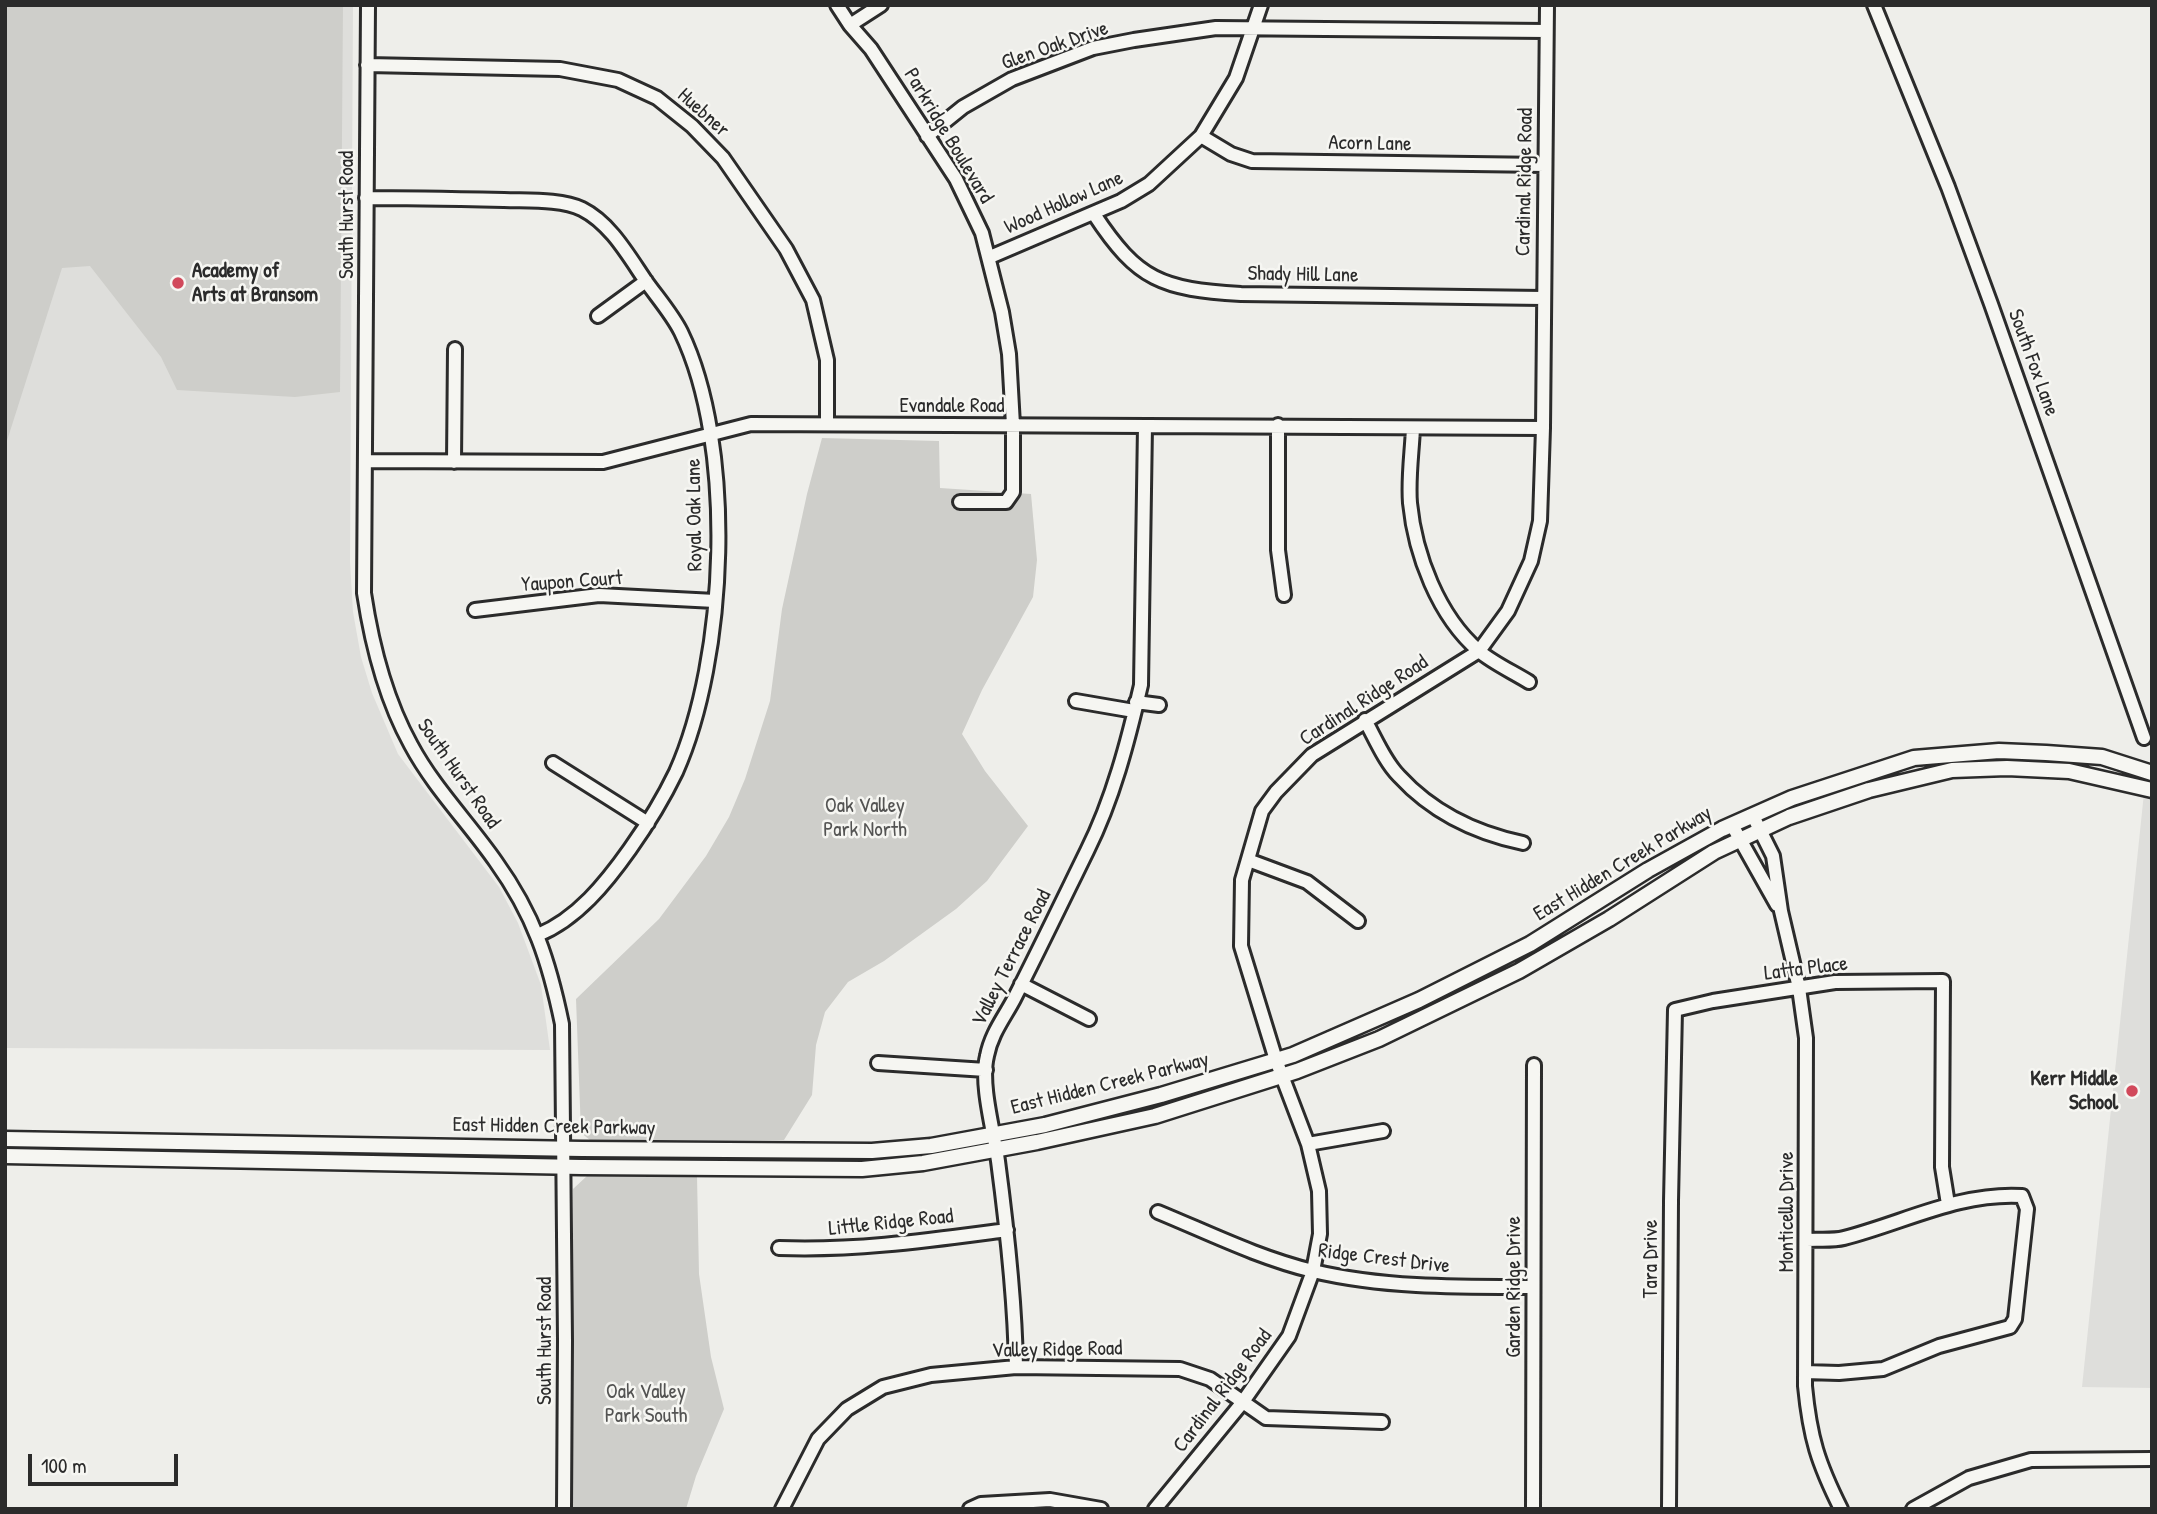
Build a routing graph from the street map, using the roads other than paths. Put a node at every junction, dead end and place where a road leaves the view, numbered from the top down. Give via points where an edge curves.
1 (368, 5) edge
2 (837, 5) edge
3 (881, 5) edge
4 (1261, 5) edge
5 (1547, 5) edge
6 (1874, 5) edge
7 (850, 25) junction
8 (1255, 28) junction
9 (1546, 31) junction
10 (367, 65) junction
11 (927, 136) junction
12 (1201, 136) junction
13 (1545, 165) junction
14 (366, 198) junction
15 (1094, 214) junction
16 (990, 257) junction
17 (646, 281) junction
18 (1543, 298) junction
19 (598, 316) dead end
20 (456, 349) dead end
21 (827, 424) junction
22 (1013, 425) junction
23 (1278, 425) junction
24 (1145, 426) junction
25 (1413, 428) junction
26 (1543, 428) junction
27 (711, 433) junction
28 (365, 461) junction
29 (454, 462) junction
30 (960, 502) dead end
31 (1284, 595) dead end
32 (715, 601) junction
33 (475, 610) dead end
34 (1479, 651) junction
35 (1529, 682) dead end
36 (1076, 701) dead end
37 (1159, 705) dead end
38 (1135, 707) junction
39 (1365, 720) junction
40 (2144, 738) dead end
41 (553, 764) dead end
42 (2152, 773) edge
43 (2152, 790) edge
44 (1753, 816) junction
45 (648, 822) junction
46 (1732, 825) junction
47 (1761, 830) junction
48 (1740, 840) junction
49 (1523, 842) dead end
50 (1248, 860) junction
51 (1781, 911) junction
52 (1358, 921) dead end
53 (538, 934) junction
54 (1021, 984) junction
55 (1799, 988) junction
56 (1675, 1010) joint
57 (1089, 1019) dead end
58 (1276, 1060) junction
59 (878, 1063) dead end
60 (1534, 1065) dead end
61 (986, 1070) junction
62 (1281, 1075) junction
63 (1383, 1131) dead end
64 (994, 1134) junction
65 (5, 1139) edge
66 (1308, 1144) junction
67 (562, 1149) junction
68 (996, 1150) junction
69 (5, 1156) edge
70 (562, 1167) junction
71 (1948, 1204) junction
72 (1158, 1212) dead end
73 (1007, 1230) junction
74 (1806, 1240) junction
75 (779, 1248) dead end
76 (1313, 1271) junction
77 (1532, 1287) junction
78 (1016, 1367) junction
79 (1805, 1372) junction
80 (1242, 1403) junction
81 (1382, 1422) dead end
82 (2152, 1459) edge
83 (564, 1509) edge
84 (782, 1509) edge
85 (970, 1509) edge
86 (1101, 1509) edge
87 (1155, 1509) edge
88 (1533, 1509) edge
89 (1669, 1509) edge
90 (1841, 1509) edge
91 (1913, 1509) edge

1 - 10 street, South Hurst Road
2 - 7 street, Parkridge Boulevard
3 - 7 street
4 - 8 street, Wood Hollow Lane
5 - 9 street, Cardinal Ridge Road
6 - 40 street, South Fox Lane via 1992,304
7 - 11 street, Parkridge Boulevard via 871,49
8 - 9 street, Glen Oak Drive
8 - 11 street, Glen Oak Drive via 1216,28 1093,48 1012,79 962,107
8 - 12 street, Wood Hollow Lane via 1236,78
9 - 13 street, Cardinal Ridge Road
10 - 14 street, South Hurst Road
10 - 21 street, Huebner via 560,69 618,80 666,105 723,158 786,249 813,300 827,360
11 - 16 street, Parkridge Boulevard via 956,179
12 - 13 street, Acorn Lane via 1252,161
12 - 15 street, Wood Hollow Lane via 1149,184
13 - 18 street, Cardinal Ridge Road
14 - 17 street, Royal Oak Lane via 546,201 582,209 608,229
14 - 28 street, South Hurst Road
15 - 16 street, Wood Hollow Lane
15 - 18 street, Shady Hill Lane via 1137,268 1163,283 1194,291
16 - 22 street, Parkridge Boulevard via 1009,355
17 - 19 street
17 - 27 street, Royal Oak Lane via 680,331
18 - 26 street, Cardinal Ridge Road
20 - 29 street
21 - 22 street, Evandale Road
21 - 27 street, Evandale Road via 751,424
22 - 24 street, Evandale Road
22 - 30 street, Parkridge Boulevard via 1013,492 1006,502
23 - 24 street, Evandale Road
23 - 25 street, Evandale Road
23 - 31 street via 1278,550
24 - 38 street, Valley Terrace Road via 1140,685
25 - 26 street, Evandale Road
25 - 34 street via 1410,499 1420,555 1445,609
26 - 34 street, Cardinal Ridge Road via 1540,521 1531,561 1508,611
27 - 29 street, Evandale Road via 603,462
27 - 32 street, Royal Oak Lane via 719,509
28 - 29 street, Evandale Road
28 - 53 street, South Hurst Road via 364,593 380,673 412,748 497,863
32 - 33 street, Yaupon Court via 599,595
32 - 45 street, Royal Oak Lane via 696,711 676,771
34 - 35 street
34 - 39 street, Cardinal Ridge Road
36 - 38 street
37 - 38 street
38 - 54 street, Valley Terrace Road via 1121,765 1090,847
39 - 49 street via 1398,775 1433,806 1475,830
39 - 50 street, Cardinal Ridge Road via 1312,755 1276,792 1262,811
41 - 45 street
42 - 44 main road, East Hidden Creek Parkway via 2102,757 2046,753 1999,751 1914,758 1792,798
43 - 47 main road, East Hidden Creek Parkway via 2069,771 1952,770 1869,790
44 - 46 main road, East Hidden Creek Parkway
44 - 47 street, Monticello Drive
45 - 53 street, Royal Oak Lane via 616,869 567,920
46 - 48 street, Monticello Drive
46 - 58 main road, East Hidden Creek Parkway via 1648,870 1530,944 1419,1000
47 - 48 main road, East Hidden Creek Parkway
47 - 51 street, Monticello Drive via 1773,856
48 - 51 street, Monticello Drive
48 - 62 main road, East Hidden Creek Parkway via 1519,971 1379,1039
50 - 52 street via 1307,882
50 - 58 street, Cardinal Ridge Road via 1241,880 1241,946
51 - 55 street, Monticello Drive
53 - 67 street, South Hurst Road via 562,1024
54 - 57 street
54 - 61 street, Valley Terrace Road via 993,1033
55 - 56 street, Latta Place
55 - 71 street, Latta Place via 1835,982 1942,981 1942,1167
55 - 74 street, Monticello Drive via 1806,1038
56 - 89 street, Tara Drive
58 - 62 street, Cardinal Ridge Road
58 - 64 main road, East Hidden Creek Parkway via 1161,1095
59 - 61 street
60 - 77 street, Garden Ridge Drive
61 - 64 street, Valley Terrace Road
62 - 66 street, Cardinal Ridge Road
62 - 68 main road, East Hidden Creek Parkway via 1155,1116
63 - 66 street
64 - 67 main road, East Hidden Creek Parkway via 872,1151
64 - 68 street, Valley Terrace Road
65 - 67 main road, East Hidden Creek Parkway
66 - 76 street, Cardinal Ridge Road via 1319,1191 1320,1234
67 - 70 street, South Hurst Road
68 - 70 main road, East Hidden Creek Parkway via 862,1169
68 - 73 street, Valley Terrace Road
69 - 70 main road, East Hidden Creek Parkway
70 - 83 street, South Hurst Road
71 - 74 street via 1841,1238
71 - 79 street via 2022,1196 2026,1209 2022,1255 2015,1319 2010,1327 1939,1346 1883,1369
72 - 76 street, Ridge Crest Drive via 1262,1256
73 - 75 street, Little Ridge Road via 912,1243 822,1250
73 - 78 street, Valley Terrace Road
74 - 79 street, Monticello Drive
76 - 77 street, Ridge Crest Drive via 1420,1286
76 - 80 street, Cardinal Ridge Road via 1289,1336
77 - 88 street, Garden Ridge Drive
78 - 80 street, Valley Ridge Road via 1180,1369 1210,1379
78 - 84 street, Valley Ridge Road via 931,1374 883,1387 847,1409 818,1439
79 - 90 street, Monticello Drive via 1809,1427 1821,1469
80 - 81 street, Valley Ridge Road via 1266,1418
80 - 87 street, Cardinal Ridge Road
82 - 91 street via 2031,1460 1969,1478
85 - 86 street via 981,1504 1050,1500

